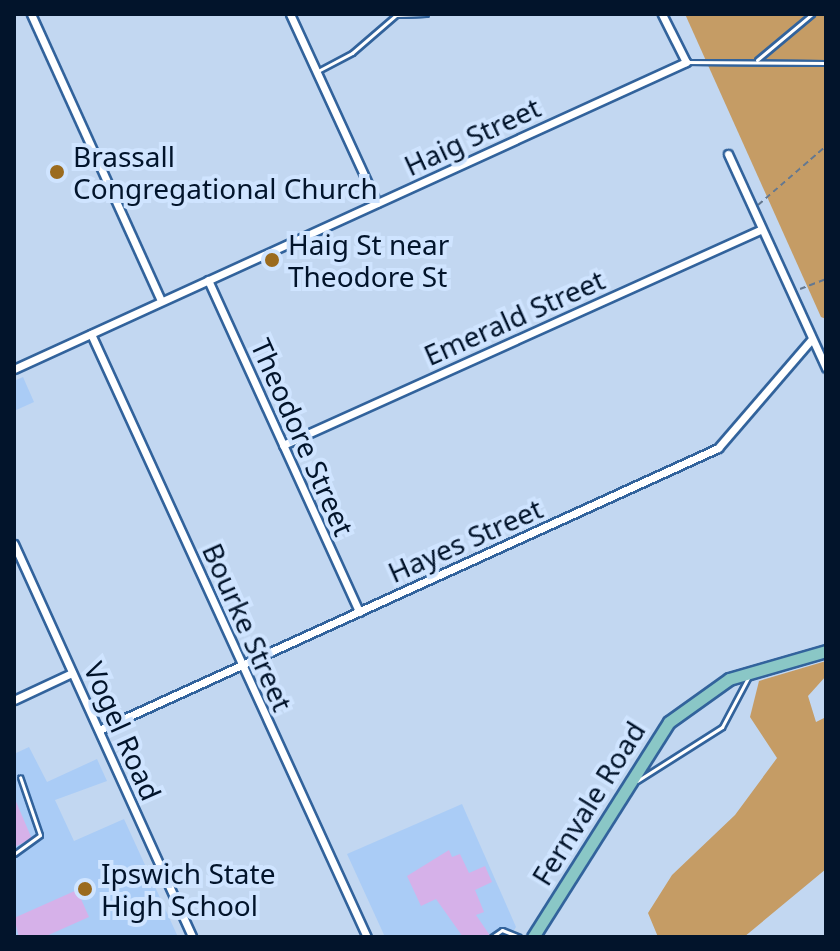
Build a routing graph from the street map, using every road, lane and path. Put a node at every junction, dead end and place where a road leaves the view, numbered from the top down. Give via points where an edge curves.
1 (31, 14) edge
2 (290, 14) edge
3 (426, 14) edge
4 (662, 14) edge
5 (812, 14) edge
6 (757, 60) junction
7 (686, 62) junction
8 (826, 63) edge
9 (316, 72) junction
10 (826, 146) edge
11 (728, 154) dead end
12 (377, 203) junction
13 (752, 207) junction
14 (762, 229) junction
15 (826, 279) edge
16 (208, 280) junction
17 (791, 293) junction
18 (161, 301) junction
19 (91, 334) junction
20 (811, 340) junction
21 (826, 368) edge
22 (14, 369) edge
23 (283, 445) junction
24 (14, 544) edge
25 (359, 612) junction
26 (826, 651) edge
27 (242, 665) junction
28 (750, 672) junction
29 (72, 673) junction
30 (14, 700) edge
31 (99, 730) junction
32 (20, 777) dead end
33 (627, 779) junction
34 (14, 854) edge
35 (192, 937) edge
36 (367, 937) edge
37 (492, 937) edge
38 (519, 937) edge
39 (533, 937) edge

1 - 18 street
2 - 9 street
3 - 9 lane via 396,15 352,53
4 - 7 street
5 - 6 lane
6 - 7 lane
6 - 8 lane
7 - 12 street, Haig Street
9 - 12 street
10 - 13 path via 786,187
11 - 13 street
12 - 16 street, Haig Street
13 - 14 street
14 - 17 street
14 - 23 street, Emerald Street
15 - 17 path
16 - 18 street, Haig Street
16 - 23 street, Theodore Street
17 - 20 street
18 - 19 street, Haig Street
19 - 22 street, Haig Street
19 - 27 street, Bourke Street
20 - 21 street
20 - 25 street, Hayes Street via 718,448
23 - 25 street, Theodore Street
24 - 29 street, Vogel Road
25 - 27 street, Hayes Street
26 - 28 main road, Fernvale Road
27 - 31 street, Hayes Street
27 - 36 street, Bourke Street
28 - 33 main road, Fernvale Road via 682,709
28 - 33 lane via 739,706 722,727 653,774
29 - 30 street
29 - 31 street, Vogel Road
31 - 35 street, Vogel Road
32 - 34 lane via 40,835
33 - 39 main road, Fernvale Road
37 - 38 lane via 502,930

